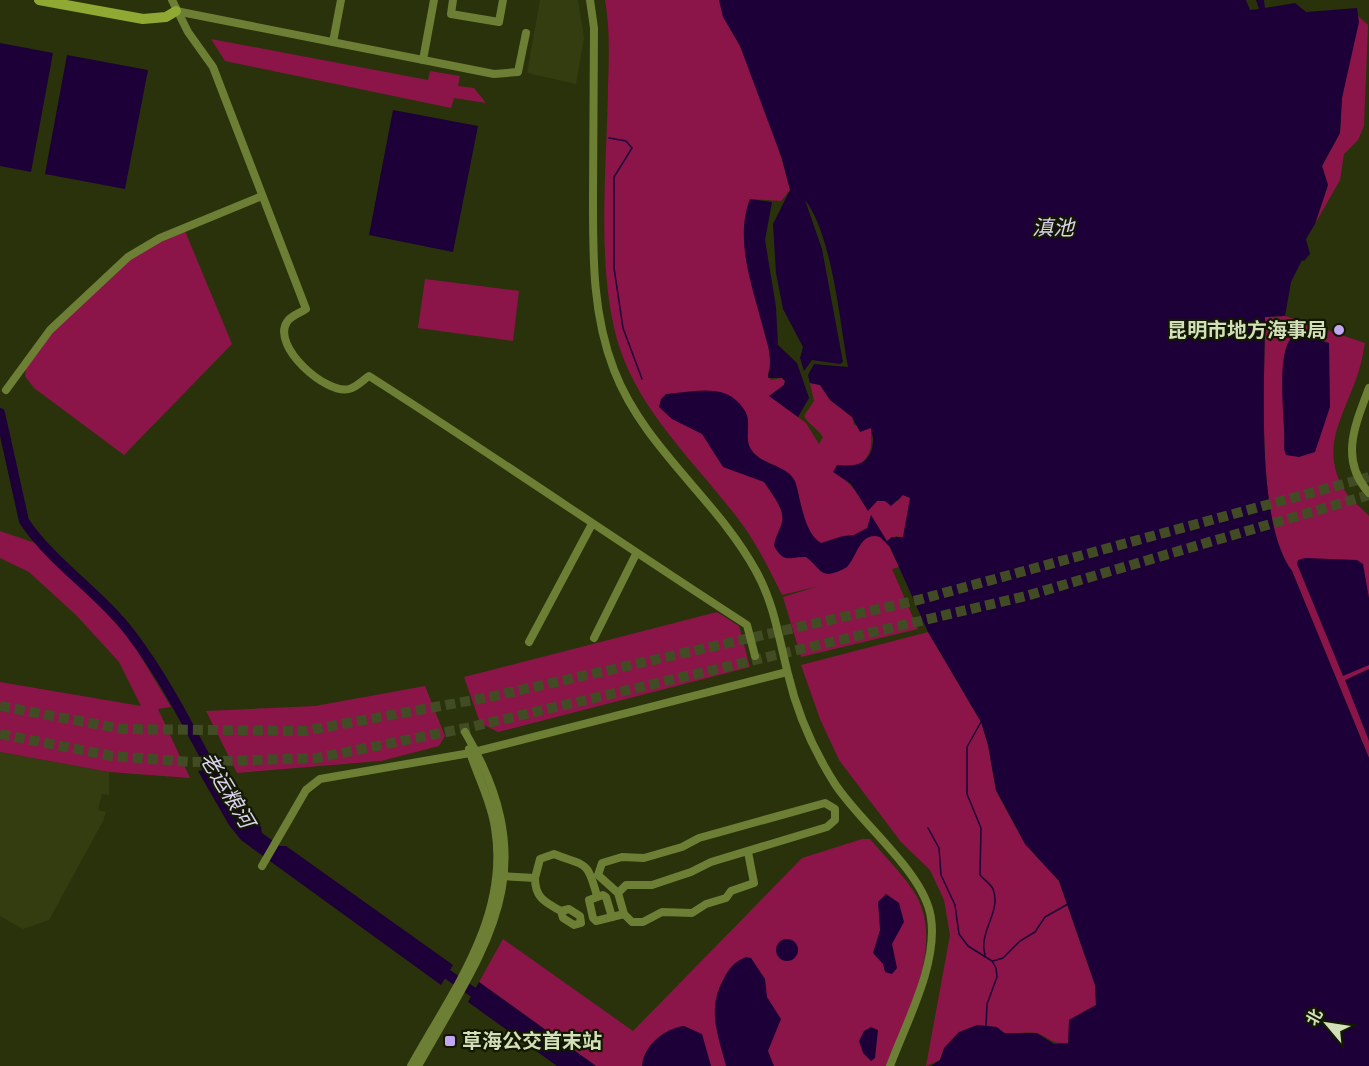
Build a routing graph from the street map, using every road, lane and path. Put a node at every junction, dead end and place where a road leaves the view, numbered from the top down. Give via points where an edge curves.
1 (39, 0) edge
2 (77, 0) edge
3 (340, 0) edge
4 (434, 0) edge
5 (453, 0) edge
6 (503, 0) edge
7 (591, 0) edge
8 (174, 5) edge
9 (526, 33) dead end
10 (333, 42) junction
11 (423, 60) junction
12 (262, 196) junction
13 (1369, 388) edge
14 (6, 390) dead end
15 (1369, 493) edge
16 (592, 524) junction
17 (636, 554) junction
18 (594, 638) dead end
19 (529, 642) dead end
20 (755, 656) dead end
21 (787, 672) junction
22 (473, 752) junction
23 (748, 852) junction
24 (262, 866) dead end
25 (501, 876) junction
26 (535, 878) junction
27 (618, 893) junction
28 (597, 896) junction
29 (561, 911) dead end
30 (624, 914) junction
31 (612, 917) junction
32 (451, 1001) junction
33 (411, 1066) edge
34 (418, 1066) edge
35 (890, 1066) edge

1 - 8 main road via 143,19 166,17
2 - 8 main road via 146,13
3 - 10 street
4 - 11 street
5 - 6 street via 451,14 499,22
7 - 21 street via 593,273 607,350 636,415 727,526 756,572 771,605
8 - 10 street
8 - 12 street via 213,67
9 - 11 street via 518,72 494,74
10 - 11 street
12 - 14 street via 160,238 128,257 50,330
12 - 16 street via 306,309 285,326 289,349 295,358 317,378 340,389 356,386 369,375
13 - 15 street via 1351,442 1354,468
16 - 17 street
16 - 19 street
17 - 18 street
17 - 20 street via 747,625
21 - 22 street
21 - 35 street via 813,746 863,822 916,881 932,923 932,951
22 - 24 street via 320,779 306,790
22 - 25 street via 492,811
23 - 27 street via 652,885 626,885
23 - 27 street via 827,826 835,819 835,809 825,803 699,838 644,858 622,857 602,863 598,875
23 - 30 street via 754,884 731,891 722,900 692,913 662,912 636,923
25 - 26 street
25 - 32 street via 469,969
26 - 28 street via 540,859 554,854 579,861 588,869
26 - 29 street via 537,895
27 - 30 street
28 - 31 street via 606,897
28 - 31 street via 588,902 594,920
30 - 31 street
32 - 33 street
32 - 34 street

